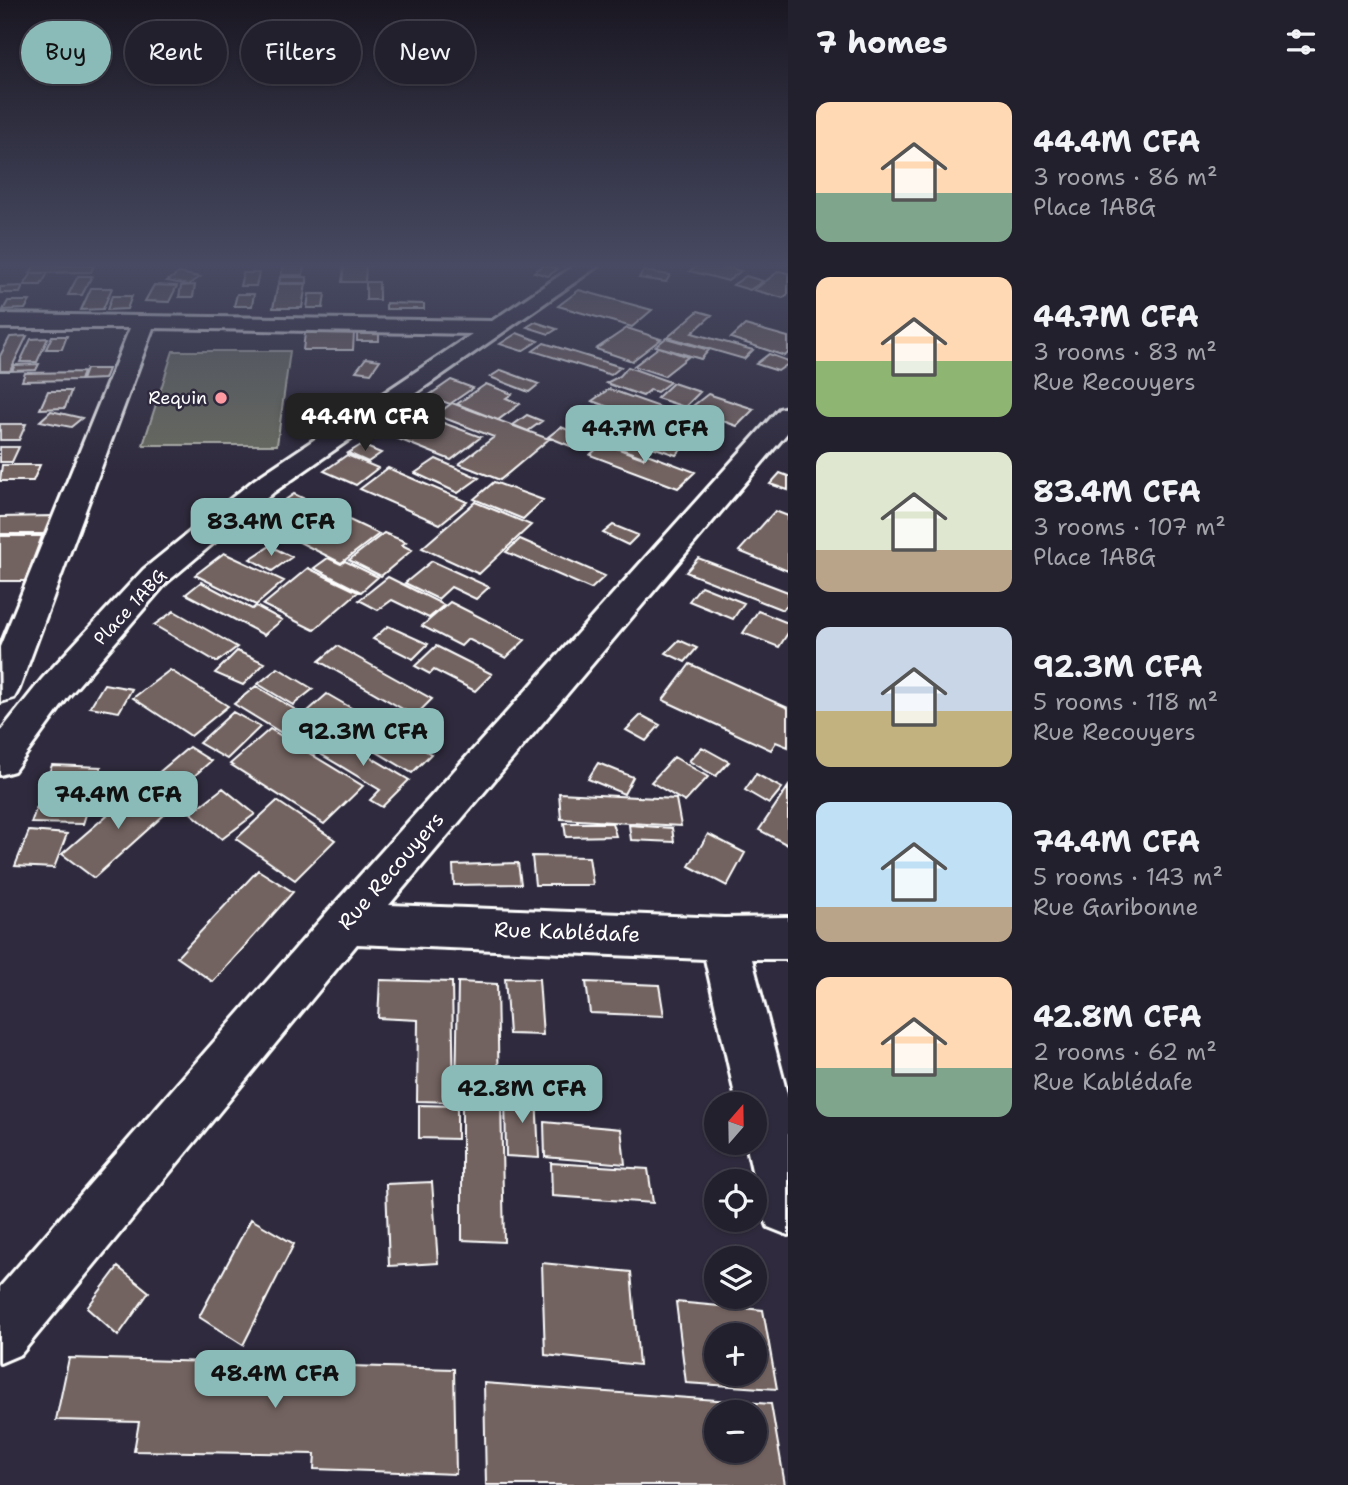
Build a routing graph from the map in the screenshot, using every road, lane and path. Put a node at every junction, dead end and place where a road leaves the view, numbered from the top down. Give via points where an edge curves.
1 (138, 335) edge
2 (481, 335) edge
3 (788, 415) edge
4 (55, 688) junction
5 (0, 689) edge
6 (0, 760) edge
7 (346, 923) junction
8 (788, 938) edge
9 (724, 939) junction
10 (788, 1207) edge
11 (0, 1333) edge

1 - 5 street
2 - 4 street, Place 1ABG via 264,486 155,576
3 - 7 street, Rue Recouyers
4 - 5 street
4 - 6 street, Place 1ABG
7 - 9 street, Rue Kablédafe
7 - 11 street, Rue Recouyers
8 - 9 street, Rue Kablédafe
9 - 10 street

